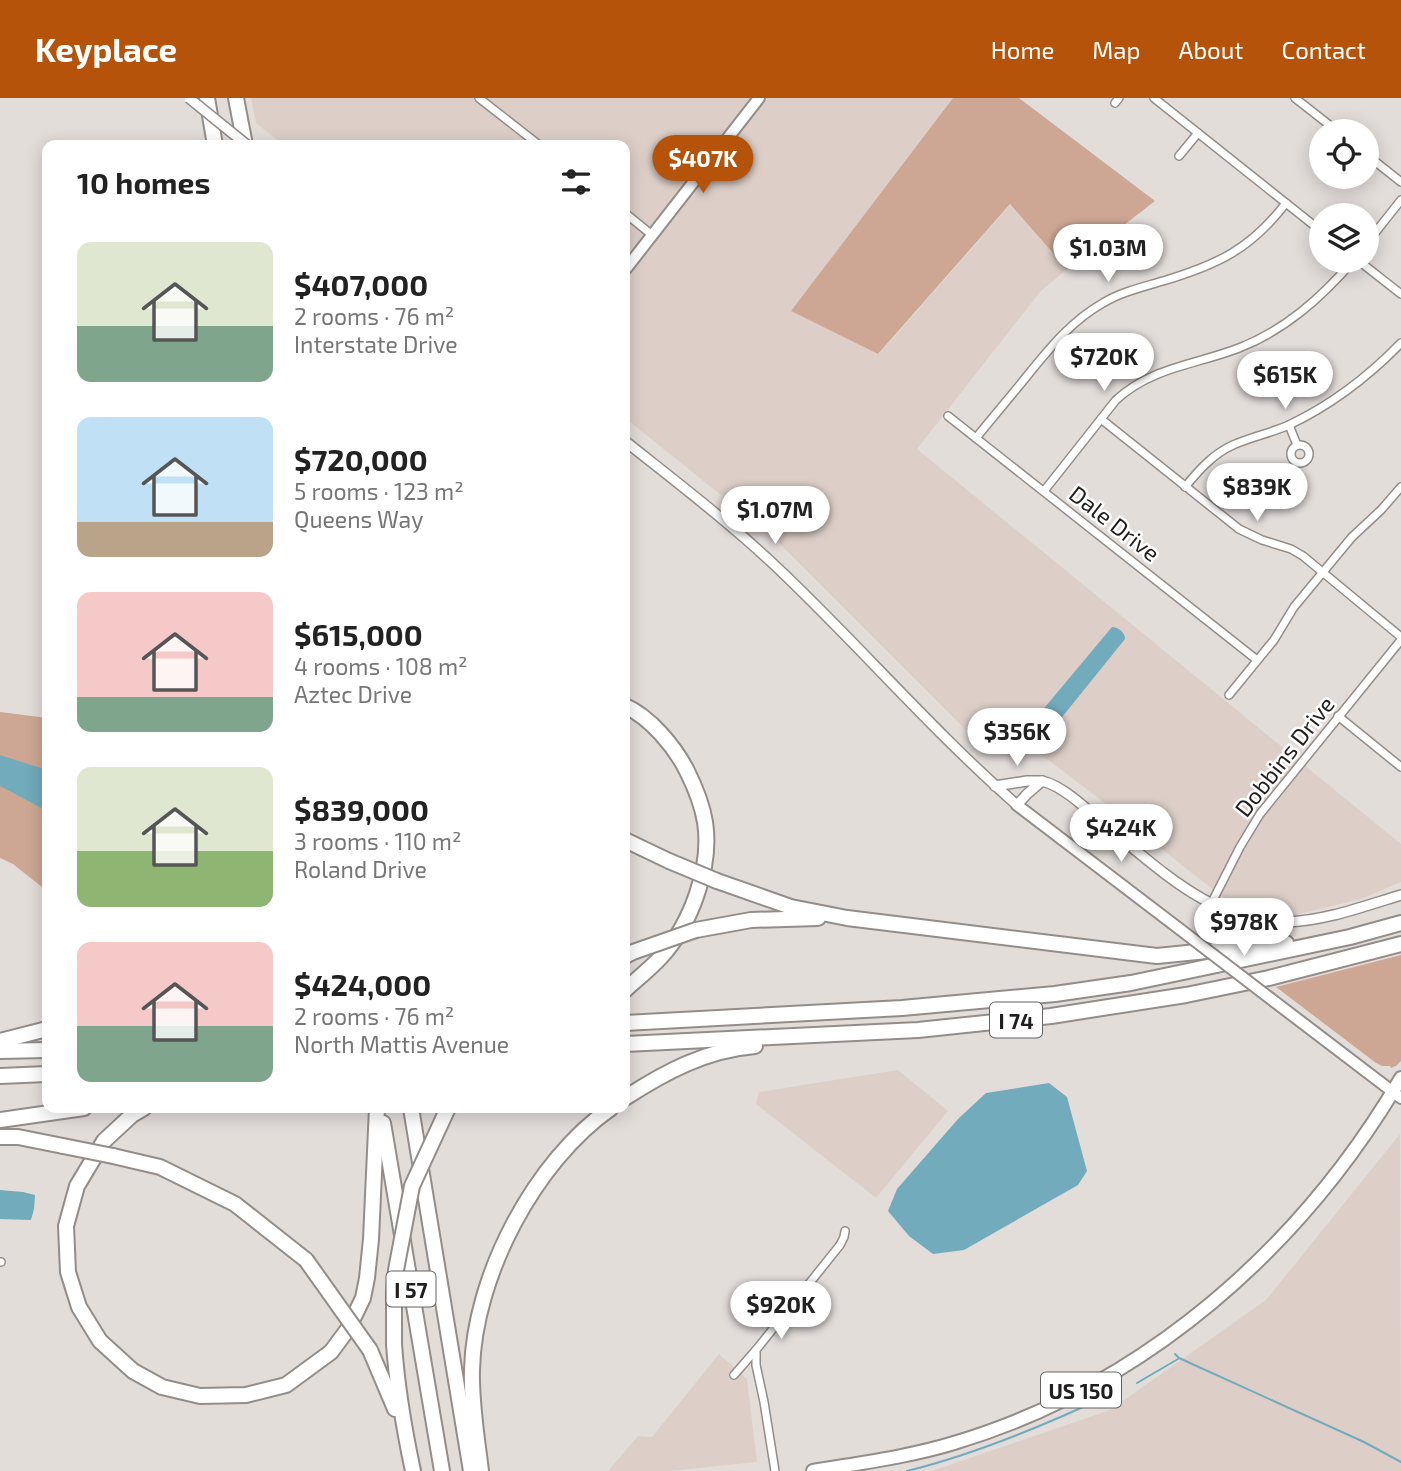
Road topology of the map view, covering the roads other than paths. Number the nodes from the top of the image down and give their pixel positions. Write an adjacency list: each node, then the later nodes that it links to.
1 (189, 98): 11 (street, bridge)
2 (207, 98): 10 (highway)
3 (236, 98): 12 (highway)
4 (480, 98): 13 (street)
5 (759, 98): 22 (main road)
6 (1154, 98): 9 (street)
7 (1295, 98): 8 (street)
8 (1322, 119)
9 (1198, 133): 14 (street); 18 (street)
10 (214, 140)
11 (240, 140)
12 (245, 140)
13 (533, 140)
14 (1179, 156)
15 (1379, 165): 16 (street)
16 (1401, 182)
17 (1401, 200): 21 (street)
18 (1286, 203): 20 (street); 31 (street)
19 (630, 217): 22 (street)
20 (1309, 221)
21 (1379, 228)
22 (652, 235): 23 (main road)
23 (630, 264)
24 (1342, 273): 29 (street)
25 (1374, 273): 26 (street)
26 (1401, 294)
27 (1401, 343): 30 (street)
28 (948, 416): 31 (street, Dale Drive)
29 (1101, 419): 34 (street); 36 (street)
30 (1289, 425): 33 (street); 34 (street)
31 (976, 438): 36 (street, Dale Drive)
32 (630, 445): 45 (street)
33 (1297, 445)
34 (1185, 487): 37 (street)
35 (1401, 487): 37 (street)
36 (1044, 491): 39 (street, Dale Drive)
37 (1323, 572): 38 (street); 39 (street)
38 (1401, 638): 42 (street, Dobbins Drive)
39 (1257, 660): 40 (street)
40 (1228, 695)
41 (630, 710): 55 (highway)
42 (1338, 716): 43 (street); 49 (street, Dobbins Drive)
43 (1401, 767)
44 (1042, 782): 45 (street); 46 (street); 49 (street)
45 (995, 786): 46 (street)
46 (1017, 805): 67 (main road, bridge)
47 (630, 842): 50 (highway, bridge)
48 (1401, 895): 49 (street)
49 (1211, 904)
50 (847, 918): 52 (highway); 54 (highway, bridge)
51 (1401, 923): 52 (highway, I 74)
52 (1350, 937): 56 (highway, I 74)
53 (1401, 944): 58 (highway, I 74)
54 (630, 954)
55 (630, 985)
56 (630, 1023)
57 (42, 1029): 59 (highway)
58 (878, 1032): 60 (highway, I 74); 66 (highway)
59 (0, 1041)
60 (630, 1044)
61 (42, 1050): 62 (highway)
62 (0, 1051)
63 (42, 1074): 64 (highway)
64 (0, 1076)
65 (1401, 1078): 67 (main road, US 150)
66 (630, 1095)
67 (1397, 1095): 86 (main road, US 150)
68 (49, 1113): 75 (highway)
69 (135, 1113): 70 (highway)
70 (378, 1113)
71 (379, 1113): 82 (highway, I 57)
72 (412, 1113): 83 (highway, I 57)
73 (446, 1113): 80 (highway, bridge)
74 (605, 1113): 84 (highway)
75 (0, 1120)
76 (0, 1137): 80 (highway, bridge)
77 (845, 1231): 78 (street)
78 (755, 1350): 79 (street); 85 (street)
79 (734, 1375)
80 (404, 1430): 81 (highway)
81 (413, 1471)
82 (442, 1471)
83 (471, 1471)
84 (481, 1471)
85 (775, 1471)
86 (813, 1471)

